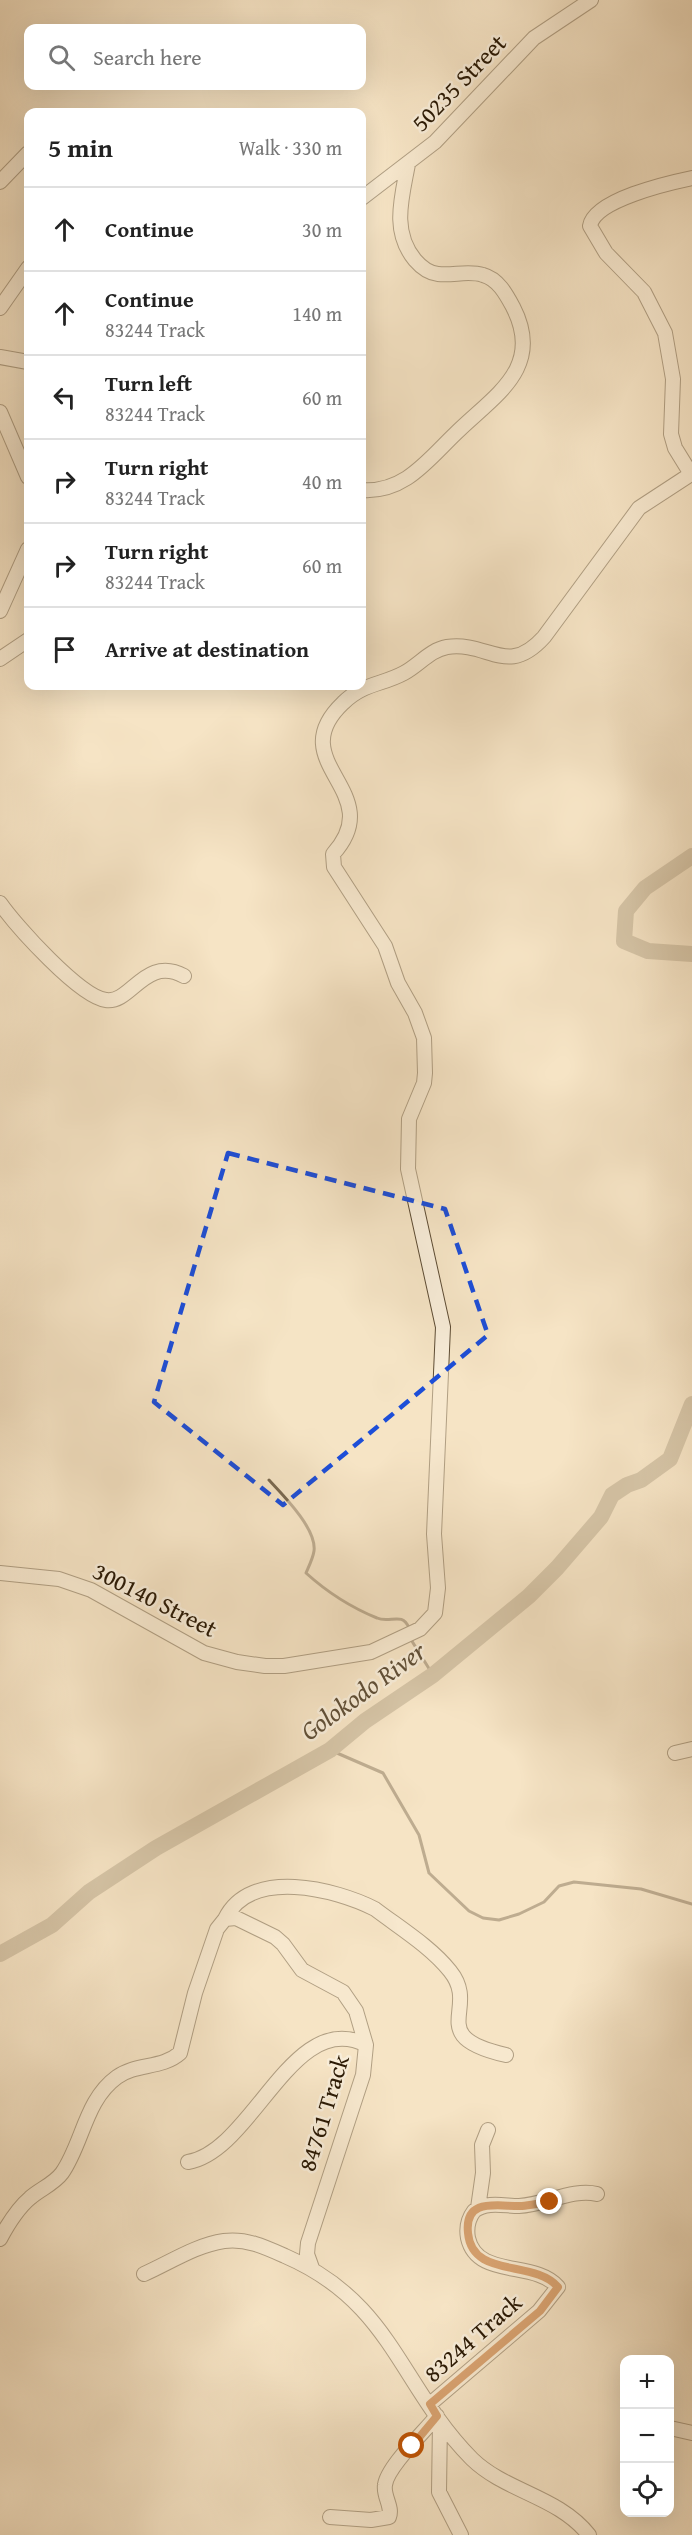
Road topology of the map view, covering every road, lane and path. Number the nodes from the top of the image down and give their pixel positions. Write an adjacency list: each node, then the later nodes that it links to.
1 (591, 0): 3 (street, 50235 Street)
2 (24, 157): 5 (street)
3 (408, 164): 6 (street, 50235 Street); 14 (street)
4 (692, 178): 13 (street)
5 (0, 182)
6 (366, 194)
7 (24, 274): 8 (street)
8 (0, 308)
9 (0, 357): 10 (street)
10 (24, 361)
11 (0, 414): 12 (street)
12 (24, 468)
13 (692, 474): 19 (street, 300140 Street)
14 (366, 490)
15 (24, 558): 16 (street)
16 (0, 611)
17 (24, 643): 18 (street)
18 (0, 659)
19 (366, 687)
20 (361, 690): 23 (street, 300140 Street)
21 (0, 903): 22 (street)
22 (184, 976)
23 (0, 1572)
24 (692, 1749): 25 (street)
25 (675, 1753)
26 (225, 1919): 27 (street, 84761 Track); 28 (street); 33 (street)
27 (366, 2045): 30 (street); 34 (street, 84761 Track)
28 (506, 2055)
29 (488, 2130): 32 (street)
30 (188, 2162)
31 (597, 2194): 32 (street)
32 (478, 2208): 36 (street, 83244 Track)
33 (0, 2239)
34 (312, 2268): 35 (street); 36 (street)
35 (144, 2274)
36 (436, 2414): 39 (street); 40 (street); 41 (street)
37 (674, 2429): 38 (street)
38 (692, 2433)
39 (330, 2517)
40 (461, 2535)
41 (589, 2535)

